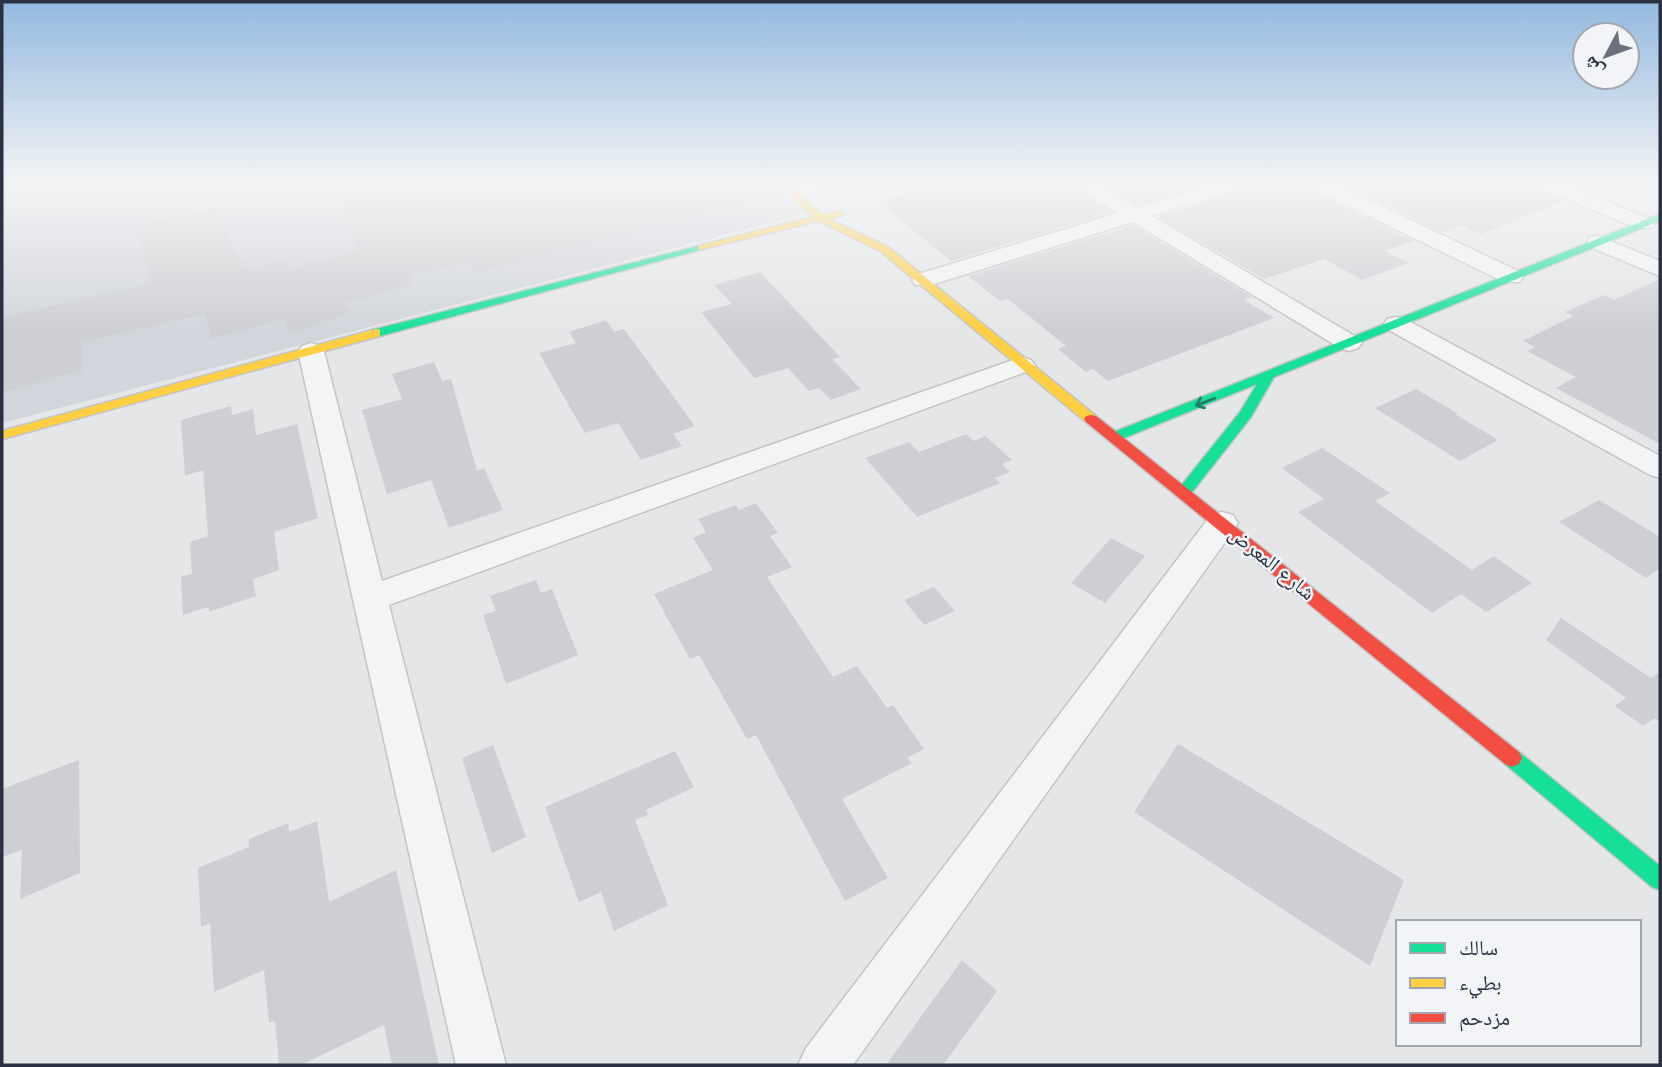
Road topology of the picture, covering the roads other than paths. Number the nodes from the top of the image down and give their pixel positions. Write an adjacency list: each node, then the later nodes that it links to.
1 (767, 232): 15 (street)
2 (848, 232): 9 (street, شارع المعرض)
3 (870, 232): 9 (street, شارع المعرض)
4 (1082, 232): 12 (street)
5 (1161, 232): 14 (street)
6 (1417, 232): 11 (street)
7 (1624, 232): 8 (street)
8 (1598, 242): 10 (street); 11 (street)
9 (884, 249): 12 (street, شارع المعرض)
10 (1660, 269)
11 (1512, 277): 13 (street)
12 (923, 280): 16 (street, شارع المعرض)
13 (1396, 324): 14 (street); 20 (street)
14 (1349, 343): 17 (street)
15 (311, 351): 18 (street); 23 (street)
16 (1022, 365): 19 (street, شارع المعرض); 23 (street)
17 (1268, 376): 19 (street, one-way to 19); 21 (street)
18 (2, 435)
19 (1114, 438): 21 (street, شارع المعرض)
20 (1660, 468)
21 (1184, 492): 22 (street, شارع المعرض)
22 (1222, 523): 24 (street, شارع المعرض); 26 (street)
23 (369, 599): 25 (street)
24 (1660, 879)
25 (481, 1065)
26 (823, 1065)

